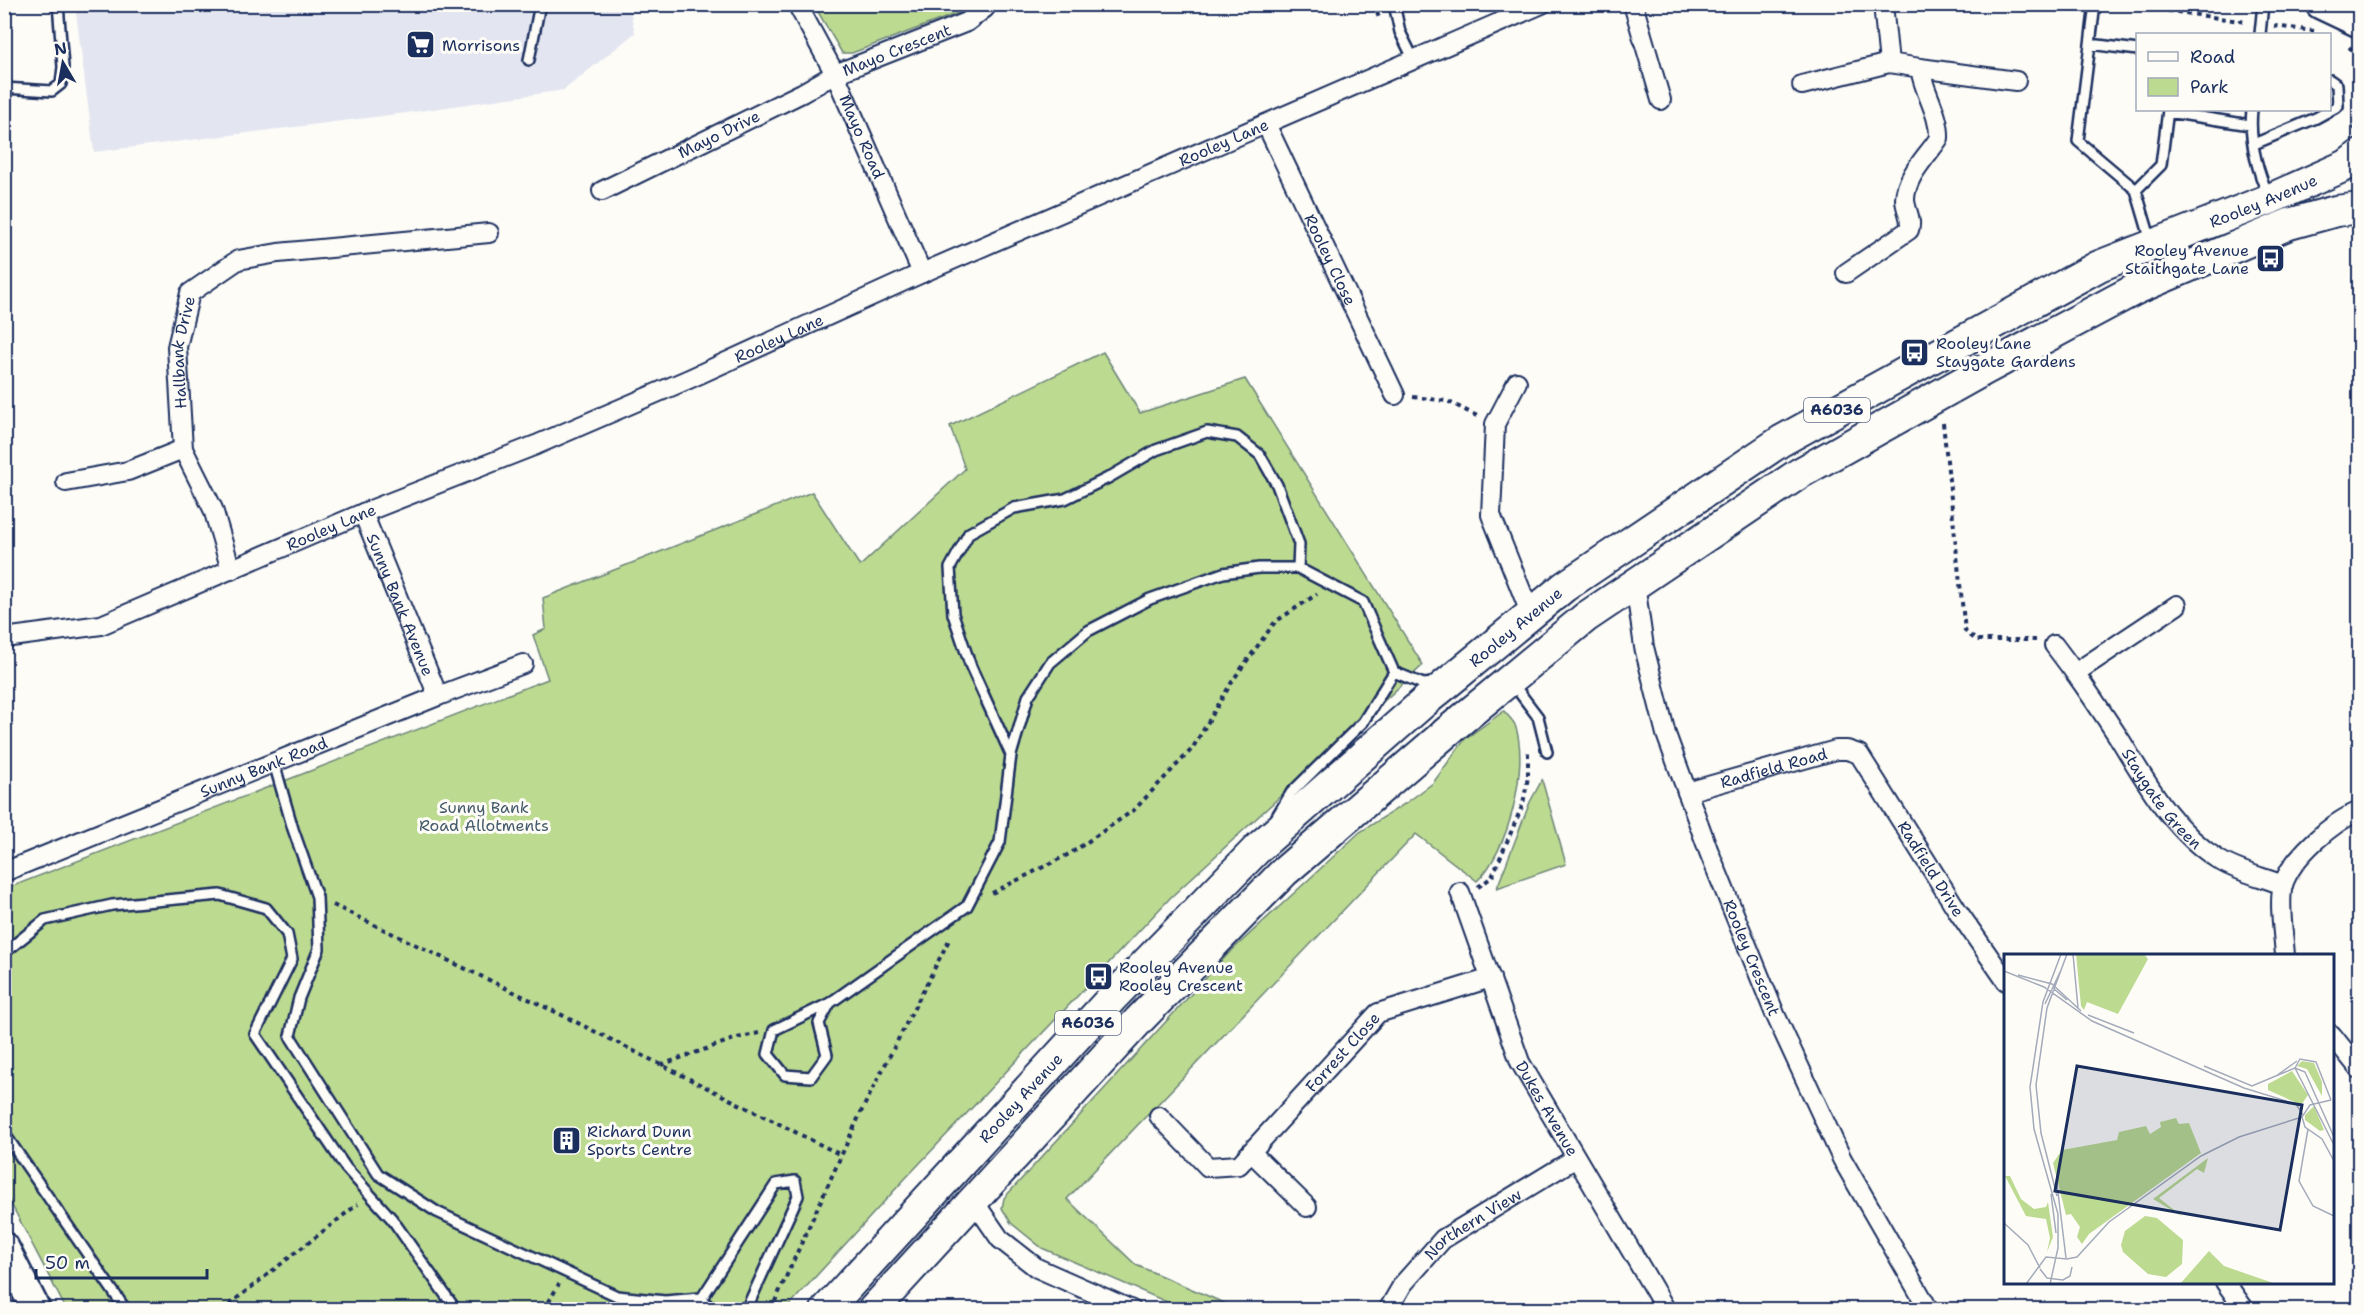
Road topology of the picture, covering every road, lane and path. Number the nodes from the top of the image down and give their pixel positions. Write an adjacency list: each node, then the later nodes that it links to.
1 (58, 4): 24 (lane)
2 (540, 4): 16 (lane)
3 (797, 4): 20 (street, Mayo Road)
4 (986, 4): 20 (street, Mayo Crescent)
5 (1394, 4): 17 (lane)
6 (1542, 4): 17 (street, Rooley Lane)
7 (1633, 4): 25 (street)
8 (1883, 4): 18 (street)
9 (2095, 4): 14 (lane)
10 (2263, 4): 13 (lane)
11 (2320, 4): 12 (main road)
12 (2360, 23)
13 (2260, 33)
14 (2090, 44): 15 (lane); 34 (lane)
15 (2136, 50)
16 (529, 60)
17 (1414, 60): 30 (street, Rooley Lane)
18 (1889, 63): 19 (street); 23 (street)
19 (1920, 68): 21 (street); 41 (street)
20 (835, 74): 35 (street, Mayo Drive); 40 (street, Mayo Road)
21 (2016, 81)
22 (2331, 81): 26 (lane)
23 (1802, 85)
24 (4, 88)
25 (1661, 100)
26 (2331, 110)
27 (2168, 111): 31 (lane); 34 (lane)
28 (2252, 111): 31 (lane)
29 (2329, 111): 32 (lane)
30 (1266, 124): 40 (street, Rooley Lane); 43 (street, Rooley Close)
31 (2250, 124): 32 (lane)
32 (2254, 144): 36 (lane)
33 (2360, 155): 36 (highway, Rooley Avenue / A6036)
34 (2136, 190): 39 (lane)
35 (602, 191)
36 (2270, 199): 39 (highway, Rooley Avenue / A6036)
37 (2360, 208): 44 (highway, Rooley Avenue / A6036)
38 (489, 233): 46 (street, Hallbank Drive)
39 (2153, 246): 54 (highway, Rooley Avenue / A6036)
40 (922, 273): 48 (street, Rooley Lane)
41 (1846, 273)
42 (1516, 382): 45 (street)
43 (1395, 394): 45 (path)
44 (1934, 397): 51 (highway, Rooley Avenue / A6036); 56 (path)
45 (1495, 424): 54 (street)
46 (183, 449): 47 (street); 50 (street, Hallbank Drive)
47 (66, 482)
48 (363, 513): 50 (street, Rooley Lane); 62 (street, Sunny Bank Avenue)
49 (1298, 568): 52 (lane); 66 (lane); 66 (lane)
50 (231, 570): 55 (street, Rooley Lane)
51 (1635, 584): 60 (highway, Rooley Avenue / A6036); 68 (street, Rooley Crescent)
52 (1330, 585): 58 (lane); 75 (path)
53 (2177, 605): 59 (street)
54 (1531, 615): 61 (highway, Rooley Avenue / A6036)
55 (4, 638)
56 (2054, 645): 59 (street, Staygate Green)
57 (523, 664): 62 (street, Sunny Bank Road)
58 (1394, 672): 61 (lane); 70 (lane)
59 (2075, 673): 72 (street, Staygate Green)
60 (1510, 679): 64 (lane); 92 (highway, Rooley Avenue / A6036)
61 (1449, 682): 70 (highway, Rooley Avenue / A6036)
62 (438, 696): 67 (street, Sunny Bank Road)
63 (1526, 737): 73 (path)
64 (1547, 752)
65 (1859, 754): 68 (street, Radfield Road); 79 (street, Radfield Drive)
66 (1011, 755): 75 (lane)
67 (273, 763): 71 (street, Sunny Bank Road); 74 (lane)
68 (1688, 792): 112 (street, Rooley Crescent)
69 (2360, 811): 72 (street)
70 (1259, 847): 107 (highway, Rooley Avenue / A6036)
71 (4, 872)
72 (2283, 885): 77 (street)
73 (1460, 892): 78 (street, Dukes Avenue)
74 (317, 897): 83 (path); 90 (lane)
75 (966, 906): 80 (lane); 88 (path)
76 (4, 953): 91 (lane)
77 (2285, 954)
78 (1491, 978): 87 (street, Forrest Close); 89 (street, Dukes Avenue)
79 (2004, 978)
80 (830, 1003): 81 (lane); 81 (lane)
81 (774, 1030): 83 (path)
82 (2334, 1038): 84 (street)
83 (660, 1066): 88 (path)
84 (2360, 1070)
85 (1159, 1116): 87 (street, Forrest Close)
86 (4, 1133): 99 (lane)
87 (1251, 1152): 93 (street)
88 (842, 1155): 106 (path)
89 (1576, 1158): 110 (street, Northern View); 111 (street, Dukes Avenue)
90 (378, 1174): 91 (lane); 95 (lane)
91 (370, 1195): 100 (path); 101 (lane)
92 (973, 1200): 108 (highway, Rooley Avenue / A6036); 109 (street)
93 (1307, 1207)
94 (4, 1247): 98 (main road)
95 (567, 1272): 97 (lane); 102 (path)
96 (2226, 1284): 113 (street)
97 (700, 1298): 103 (lane); 104 (lane); 105 (lane)
98 (36, 1310)
99 (126, 1310)
100 (222, 1310)
101 (456, 1310)
102 (544, 1310)
103 (694, 1310)
104 (713, 1310)
105 (747, 1310)
106 (771, 1310)
107 (826, 1310)
108 (873, 1310)
109 (1132, 1310)
110 (1388, 1310)
111 (1666, 1310)
112 (1929, 1310)
113 (2245, 1310)

